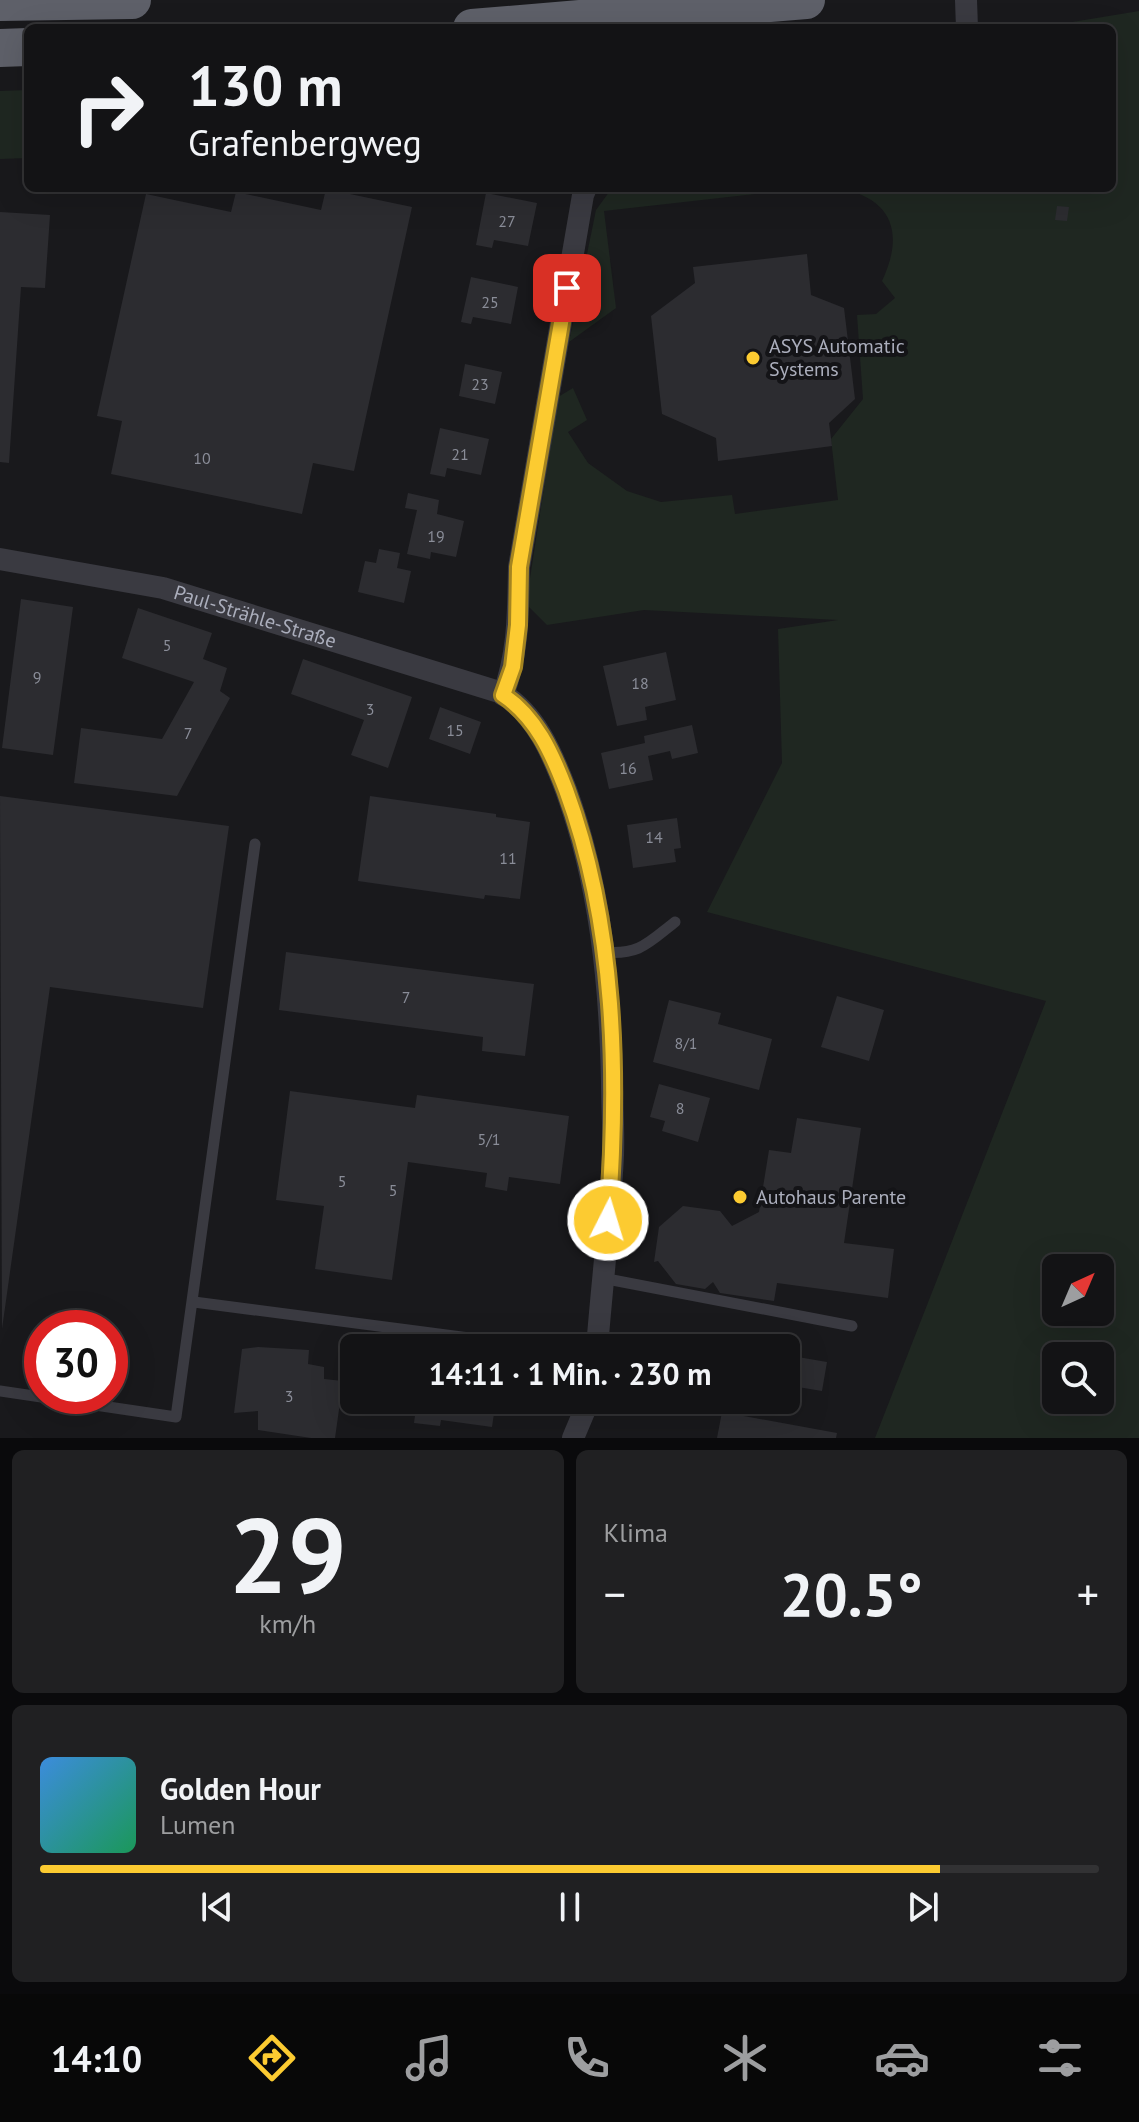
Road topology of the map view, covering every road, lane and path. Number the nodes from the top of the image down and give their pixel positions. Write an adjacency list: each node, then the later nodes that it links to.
1 (132, 0): 4 (highway)
2 (806, 0): 5 (highway)
3 (966, 0): 6 (street)
4 (0, 2)
5 (520, 24)
6 (967, 24)
7 (24, 47): 8 (highway)
8 (0, 48)
9 (585, 192): 11 (street)
10 (0, 559): 11 (street, Paul-Strähle-Straße)
11 (503, 695): 14 (street)
12 (255, 844): 16 (lane)
13 (675, 922): 14 (lane)
14 (604, 952): 15 (street)
15 (602, 1278): 17 (lane); 19 (street)
16 (194, 1302): 18 (lane); 20 (lane)
17 (852, 1326)
18 (440, 1334)
19 (598, 1334)
20 (0, 1391)
21 (584, 1414): 23 (street)
22 (590, 1414): 24 (street)
23 (573, 1438)
24 (591, 1438)

